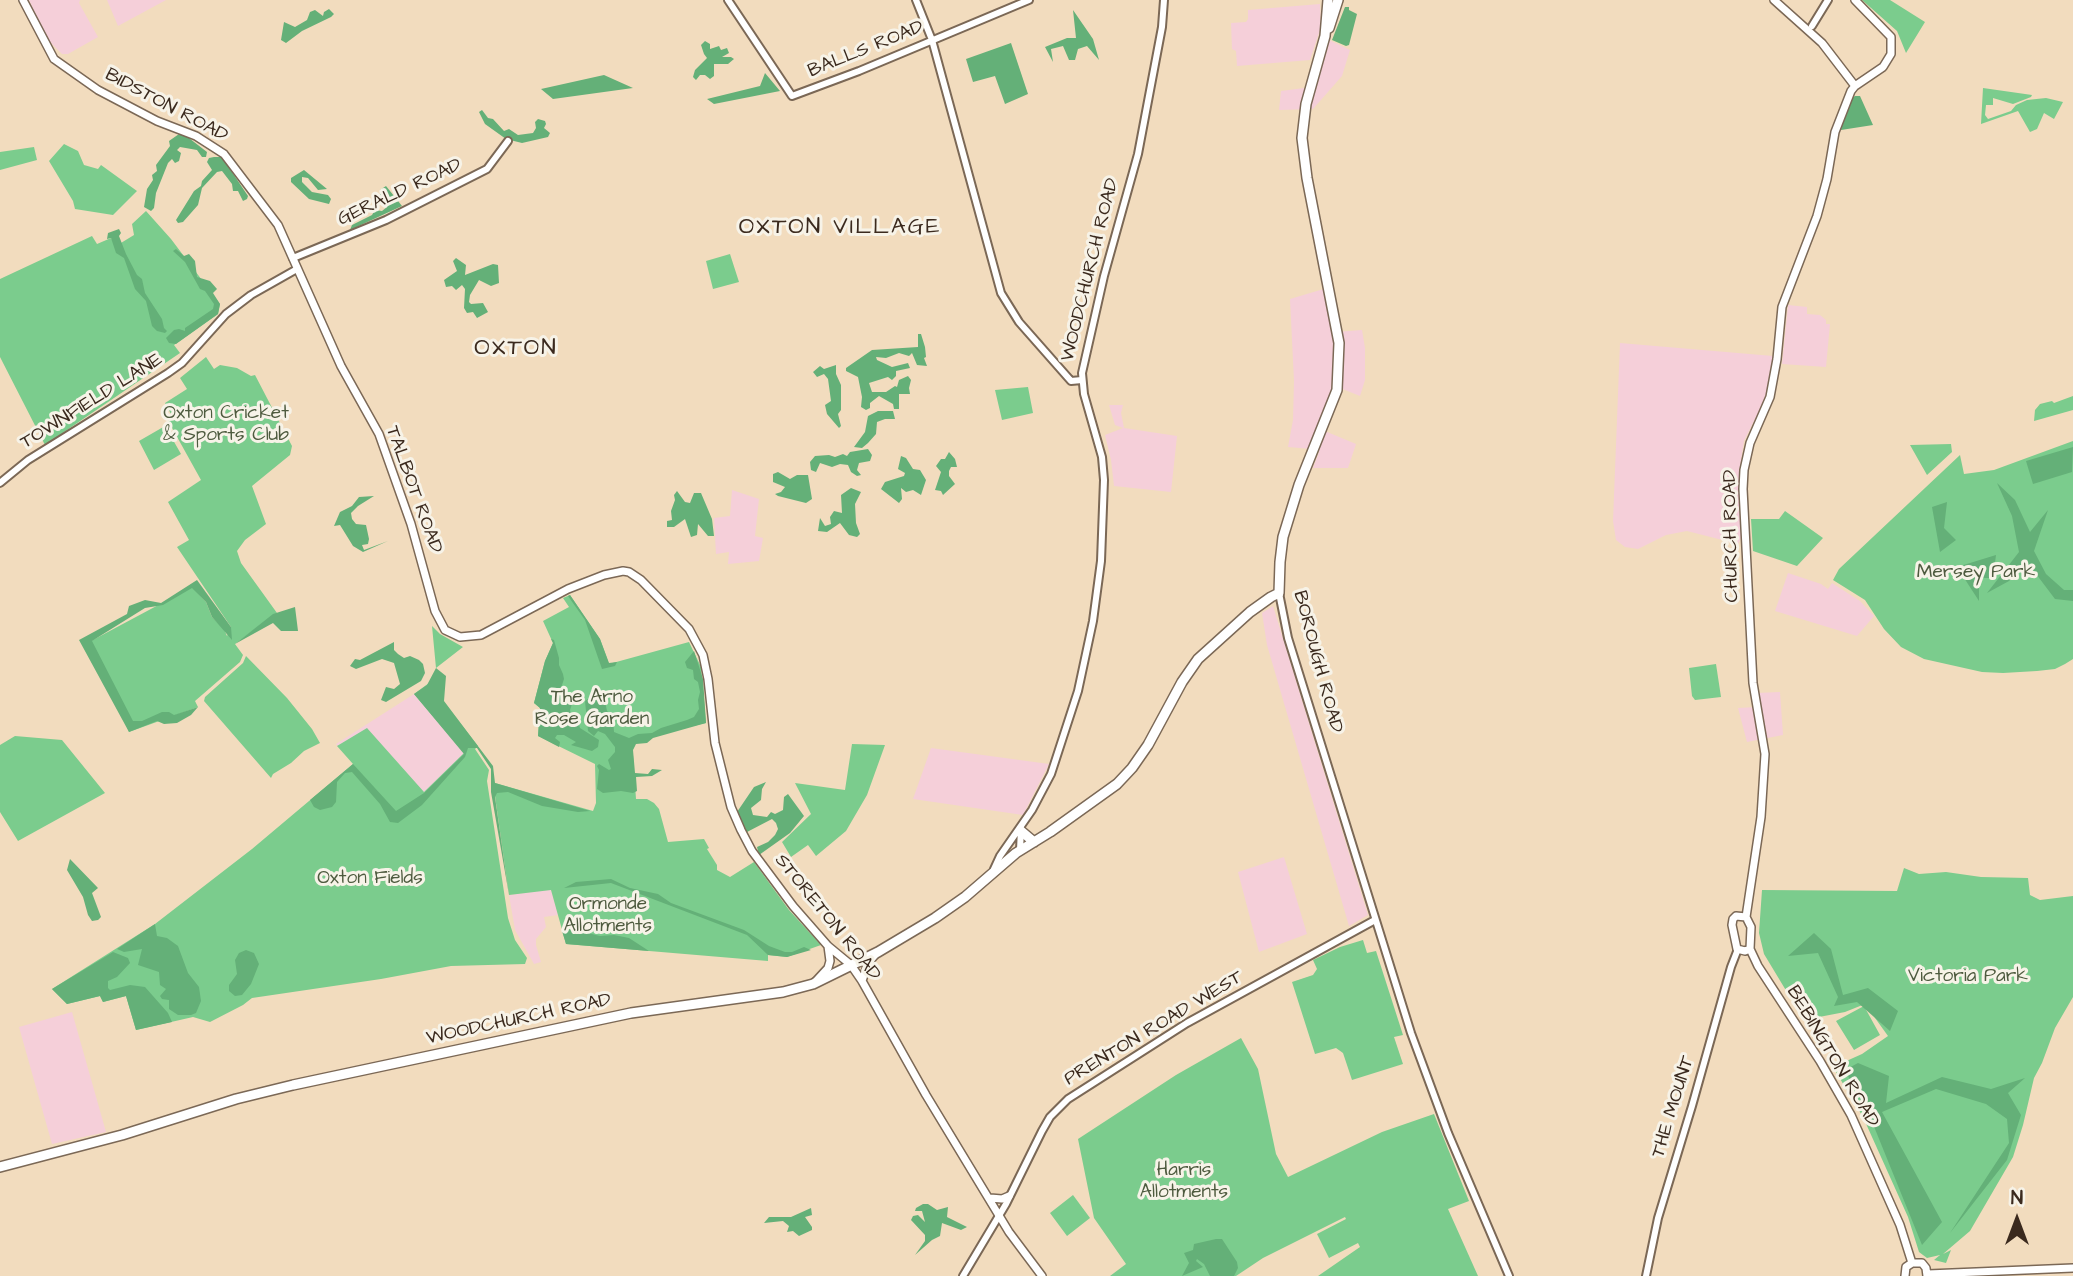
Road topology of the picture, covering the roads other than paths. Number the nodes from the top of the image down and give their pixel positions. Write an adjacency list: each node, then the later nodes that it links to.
1 (23, 0): 16 (main road, BIDSTON ROAD)
2 (728, 0): 13 (street, BALLS ROAD)
3 (916, 0): 13 (street)
4 (1029, 0): 13 (street, BALLS ROAD)
5 (1164, 0): 19 (street, WOODCHURCH ROAD)
6 (1327, 0): 12 (highway, BOROUGH ROAD)
7 (1338, 0): 12 (highway)
8 (1774, 0): 14 (main road)
9 (1828, 0): 11 (street)
10 (1855, 0): 14 (main road)
11 (1812, 26)
12 (1325, 36): 22 (highway, BOROUGH ROAD)
13 (932, 40): 19 (street)
14 (1855, 86): 28 (main road, CHURCH ROAD)
15 (508, 141): 16 (street, GERALD ROAD)
16 (293, 258): 17 (main road, BIDSTON ROAD)
17 (298, 269): 18 (main road, BIDSTON ROAD); 20 (street, TOWNFIELD LANE)
18 (322, 324): 21 (main road, TALBOT ROAD)
19 (1082, 380): 23 (street, WOODCHURCH ROAD)
20 (0, 483)
21 (629, 572): 30 (main road, STORETON ROAD)
22 (1279, 593): 25 (highway); 29 (street, BOROUGH ROAD)
23 (1021, 829): 24 (street, WOODCHURCH ROAD); 25 (highway); 26 (street, WOODCHURCH ROAD)
24 (1011, 841): 26 (street); 27 (street, WOODCHURCH ROAD)
25 (1034, 842): 26 (highway)
26 (1018, 851): 27 (highway, WOODCHURCH ROAD)
27 (994, 870): 33 (highway, WOODCHURCH ROAD)
28 (1746, 917): 31 (main road); 32 (main road)
29 (1375, 920): 38 (street, PRENTON ROAD WEST); 46 (street, BOROUGH ROAD)
30 (828, 946): 34 (main road, STORETON ROAD); 36 (main road)
31 (1738, 949): 32 (main road); 47 (street, THE MOUNT)
32 (1750, 949): 41 (main road, BEBINGTON ROAD)
33 (878, 952): 34 (highway, WOODCHURCH ROAD); 35 (main road)
34 (851, 965): 35 (main road, STORETON ROAD); 36 (highway, WOODCHURCH ROAD)
35 (862, 981): 39 (main road, STORETON ROAD)
36 (813, 984): 37 (highway, WOODCHURCH ROAD)
37 (0, 1167)
38 (1009, 1196): 39 (main road); 40 (street, PRENTON ROAD WEST)
39 (990, 1198): 40 (main road, STORETON ROAD)
40 (1000, 1215): 44 (street, PRENTON ROAD WEST); 45 (main road, STORETON ROAD)
41 (1912, 1262): 43 (main road); 48 (main road)
42 (2073, 1268): 43 (main road)
43 (1927, 1275)
44 (963, 1276)
45 (1042, 1276)
46 (1509, 1276)
47 (1646, 1276)
48 (1903, 1276)

